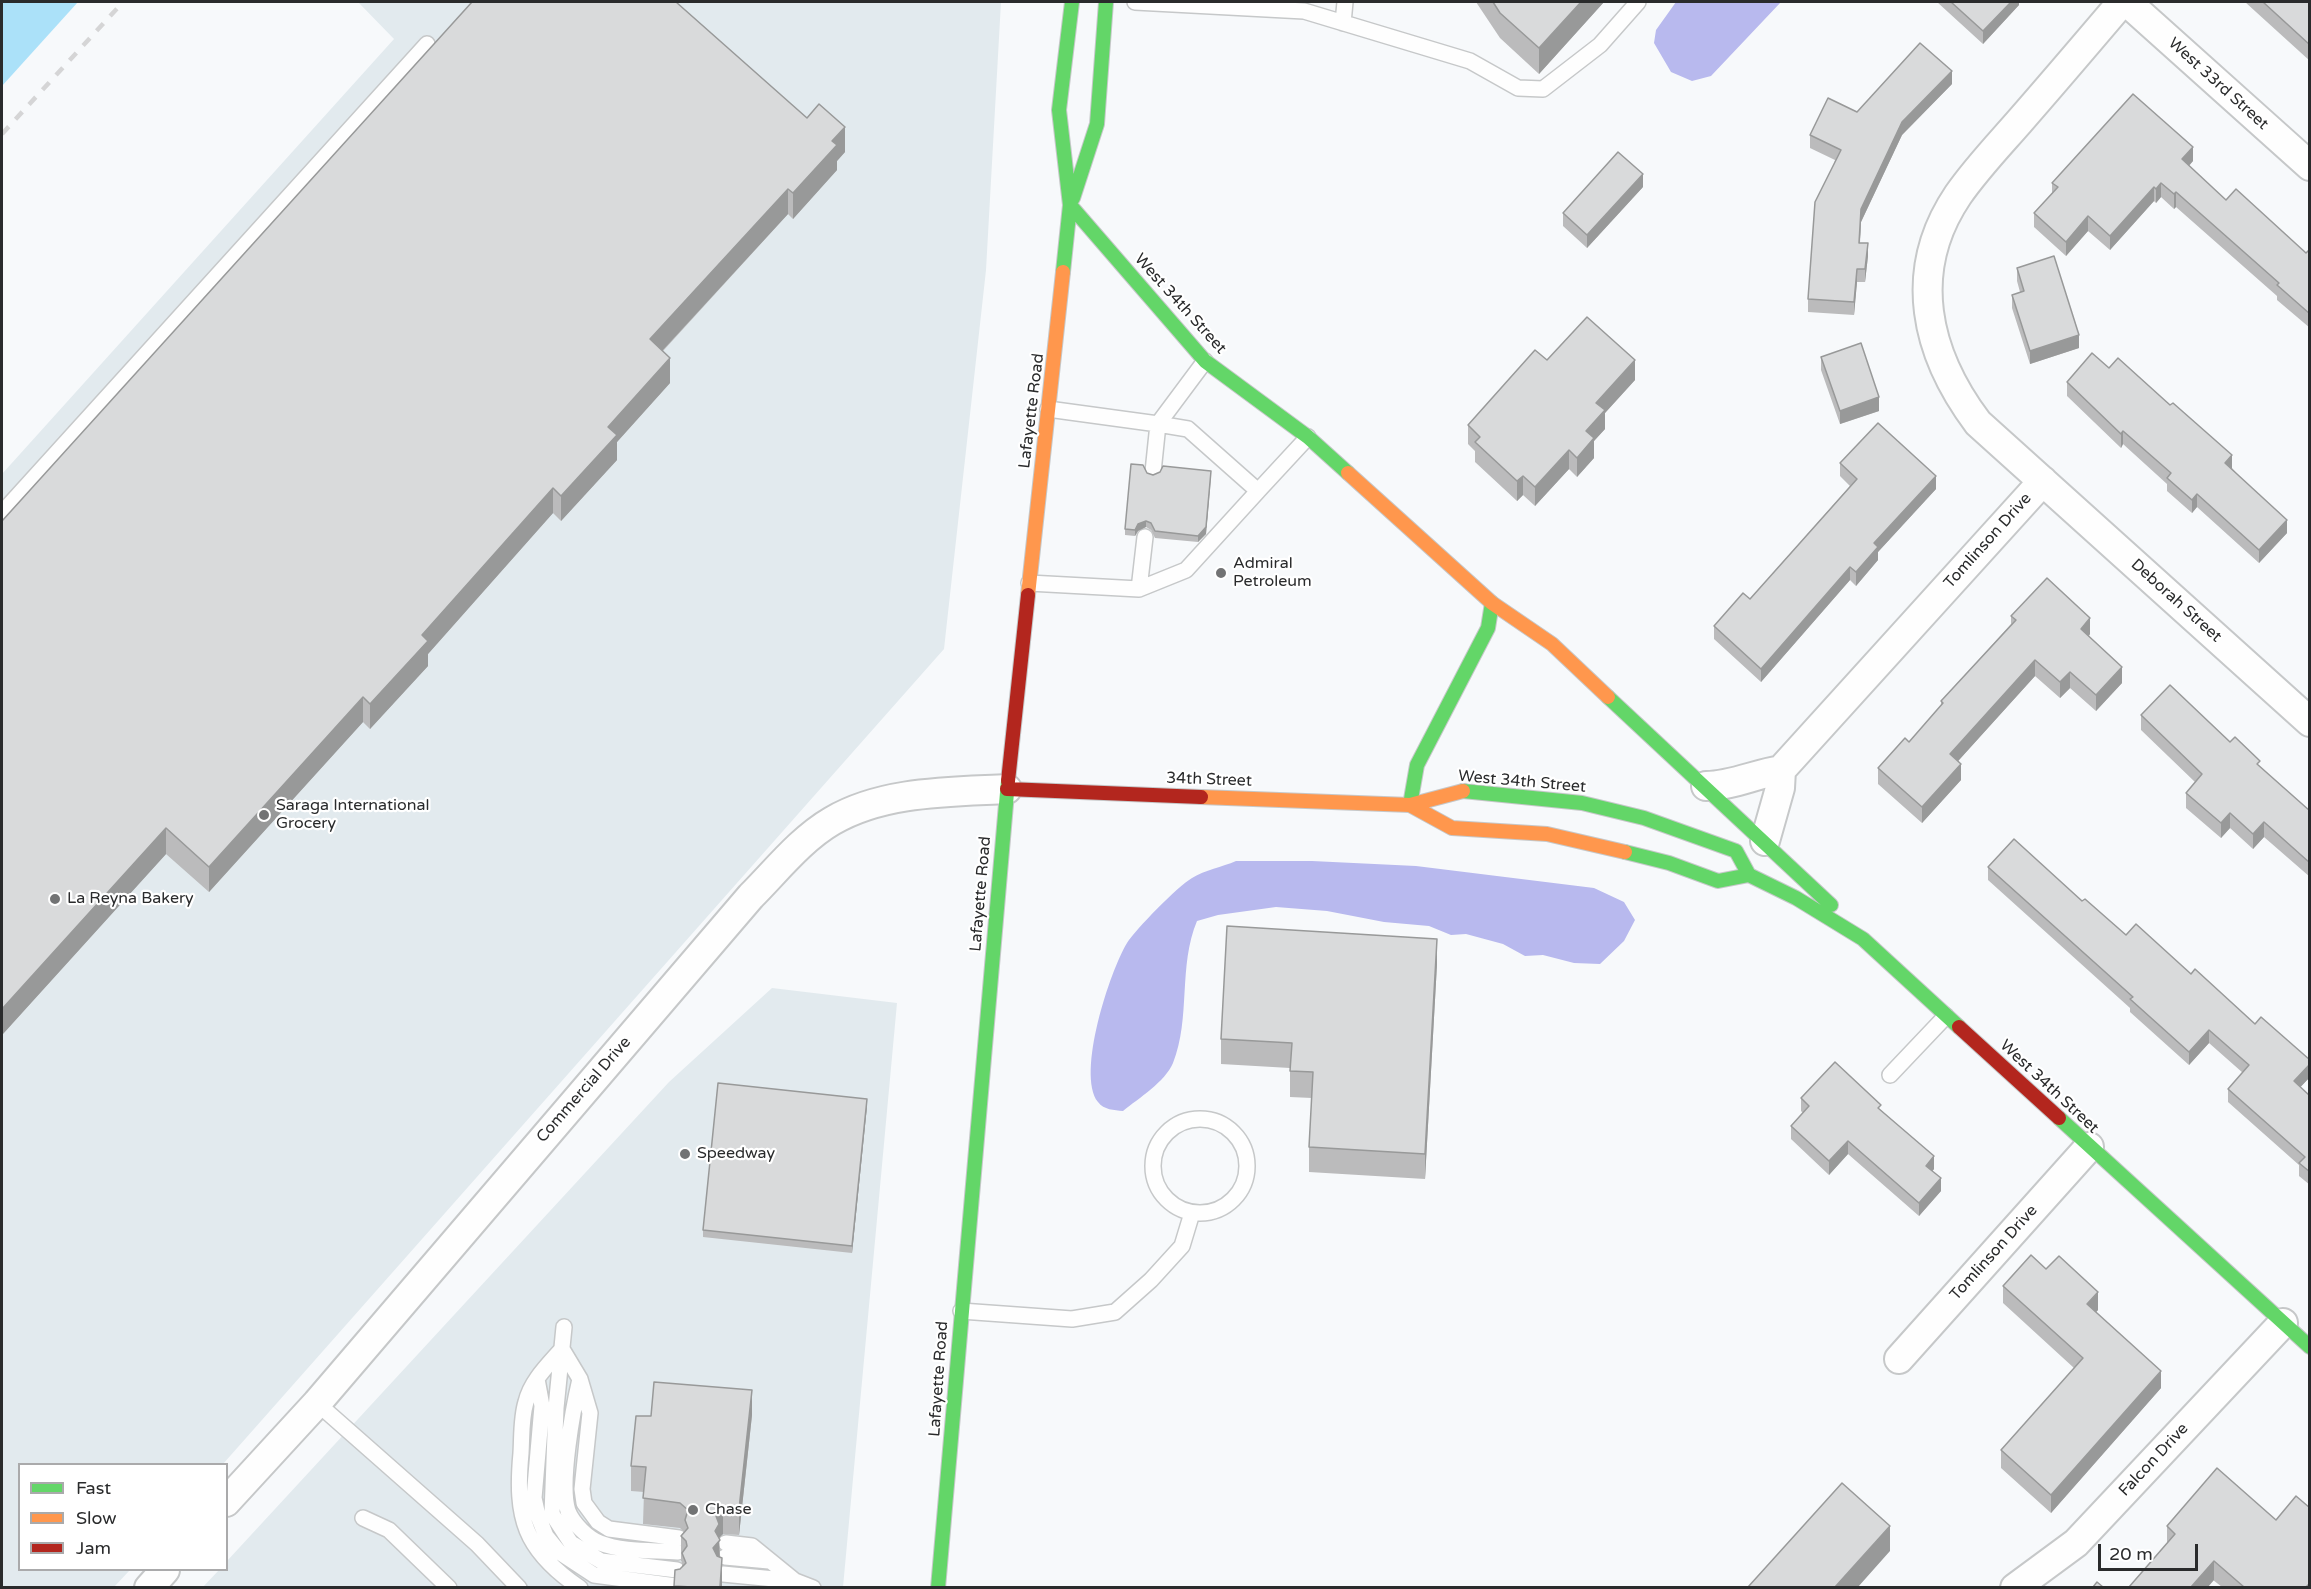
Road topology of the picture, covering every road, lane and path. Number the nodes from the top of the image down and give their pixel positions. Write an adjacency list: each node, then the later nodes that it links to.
1 (1072, 2): 10 (street, Lafayette Road)
2 (1106, 2): 10 (street, Lafayette Road)
3 (1135, 2): 7 (lane)
4 (1345, 2): 7 (lane)
5 (1638, 2): 7 (lane)
6 (2125, 2): 9 (street, West 33rd Street); 16 (street, Tomlinson Drive)
7 (1343, 23)
8 (427, 44): 18 (lane)
9 (2310, 166)
10 (1070, 205): 11 (street, West 34th Street); 12 (street, Lafayette Road)
11 (1205, 361): 13 (lane); 14 (street, West 34th Street)
12 (1048, 409): 13 (lane); 20 (street, Lafayette Road)
13 (1158, 424): 15 (lane); 17 (lane)
14 (1308, 437): 17 (lane); 22 (street, West 34th Street)
15 (1153, 472)
16 (2043, 481): 23 (street, Deborah Street); 24 (street, Tomlinson Drive)
17 (1258, 491): 21 (lane)
18 (2, 513)
19 (1145, 537): 21 (lane)
20 (1029, 583): 21 (lane); 26 (street, Lafayette Road)
21 (1140, 589)
22 (1492, 603): 25 (street, West 34th Street); 27 (street)
23 (2310, 722)
24 (1781, 770): 25 (street); 28 (street)
25 (1706, 786): 28 (street, West 34th Street)
26 (1006, 789): 27 (street, 34th Street); 35 (street, Lafayette Road); 42 (street, Commercial Drive)
27 (1410, 805): 29 (street); 29 (street, West 34th Street)
28 (1765, 841): 30 (street, West 34th Street)
29 (1749, 875): 30 (street, West 34th Street)
30 (1863, 939): 31 (street, West 34th Street)
31 (1946, 1016): 32 (lane); 33 (street, West 34th Street)
32 (1890, 1075)
33 (2089, 1147): 36 (street, West 34th Street); 40 (street, Tomlinson Drive)
34 (1192, 1213): 34 (lane); 35 (lane)
35 (961, 1311): 58 (street, Lafayette Road)
36 (2283, 1323): 38 (street, West 34th Street); 59 (street, Falcon Drive)
37 (564, 1327): 39 (lane)
38 (2310, 1347)
39 (562, 1349): 41 (lane); 45 (lane); 47 (lane)
40 (1899, 1359)
41 (537, 1378): 52 (lane); 56 (lane)
42 (317, 1403): 43 (street, Commercial Drive); 50 (lane)
43 (228, 1500)
44 (363, 1518): 54 (lane)
45 (679, 1545)
46 (725, 1550): 51 (lane)
47 (676, 1570)
48 (163, 1571): 53 (street)
49 (723, 1574): 51 (lane)
50 (503, 1580): 55 (lane)
51 (792, 1584): 57 (lane)
52 (676, 1586)
53 (149, 1587)
54 (449, 1587)
55 (519, 1587)
56 (580, 1587)
57 (813, 1587)
58 (938, 1587)
59 (2015, 1587)

